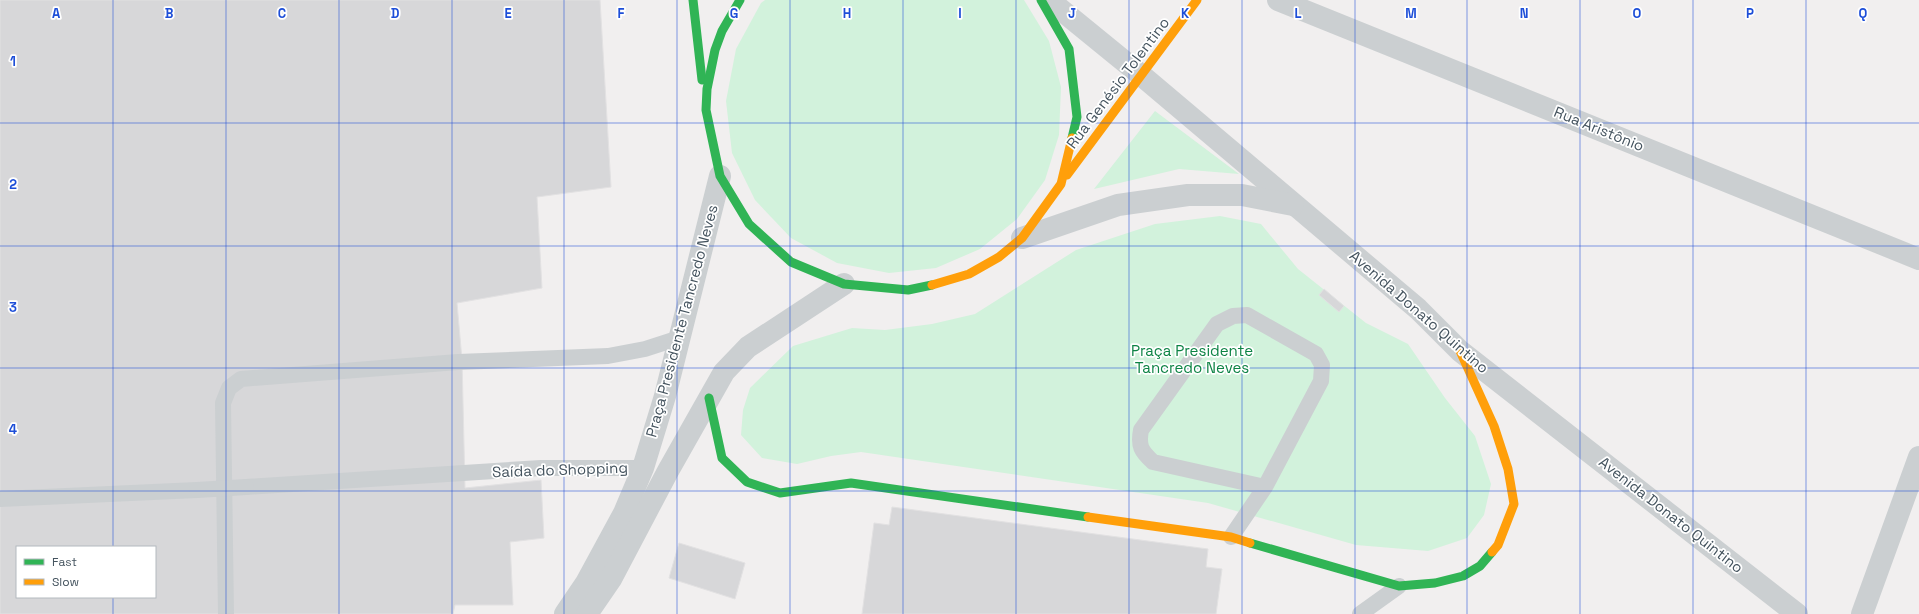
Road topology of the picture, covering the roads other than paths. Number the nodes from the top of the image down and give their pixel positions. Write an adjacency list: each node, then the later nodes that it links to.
1 (693, 0): 8 (street)
2 (740, 0): 8 (street, Praça Presidente Tancredo Neves)
3 (1041, 0): 10 (street, Praça Presidente Tancredo Neves)
4 (1048, 0): 7 (street, Avenida Donato Quintino)
5 (1197, 0): 7 (street, Rua Genésio Tolentino)
6 (1278, 0): 13 (street, Rua Aristônio)
7 (1141, 74): 10 (street, Rua Genésio Tolentino); 11 (street, Avenida Donato Quintino)
8 (706, 110): 9 (street, Praça Presidente Tancredo Neves)
9 (720, 176): 14 (street, Praça Presidente Tancredo Neves); 15 (street, Praça Presidente Tancredo Neves)
10 (1061, 184): 12 (street, Praça Presidente Tancredo Neves)
11 (1296, 206): 12 (street, Praça Presidente Tancredo Neves); 16 (street, Avenida Donato Quintino)
12 (1022, 238): 14 (street, Praça Presidente Tancredo Neves)
13 (1919, 259)
14 (844, 284): 17 (street)
15 (679, 338): 19 (street, Praça Presidente Tancredo Neves); 24 (lane)
16 (1460, 351): 23 (street); 28 (street, Avenida Donato Quintino)
17 (709, 398): 22 (street); 26 (street)
18 (1919, 457): 29 (street)
19 (642, 468): 21 (lane, Saída do Shopping, bridge); 25 (street, Praça Presidente Tancredo Neves)
20 (1265, 487): 20 (lane); 22 (lane)
21 (0, 499)
22 (1231, 537): 23 (street)
23 (1399, 586): 27 (lane)
24 (226, 614)
25 (564, 614)
26 (588, 614)
27 (1360, 614)
28 (1797, 614)
29 (1862, 614)

